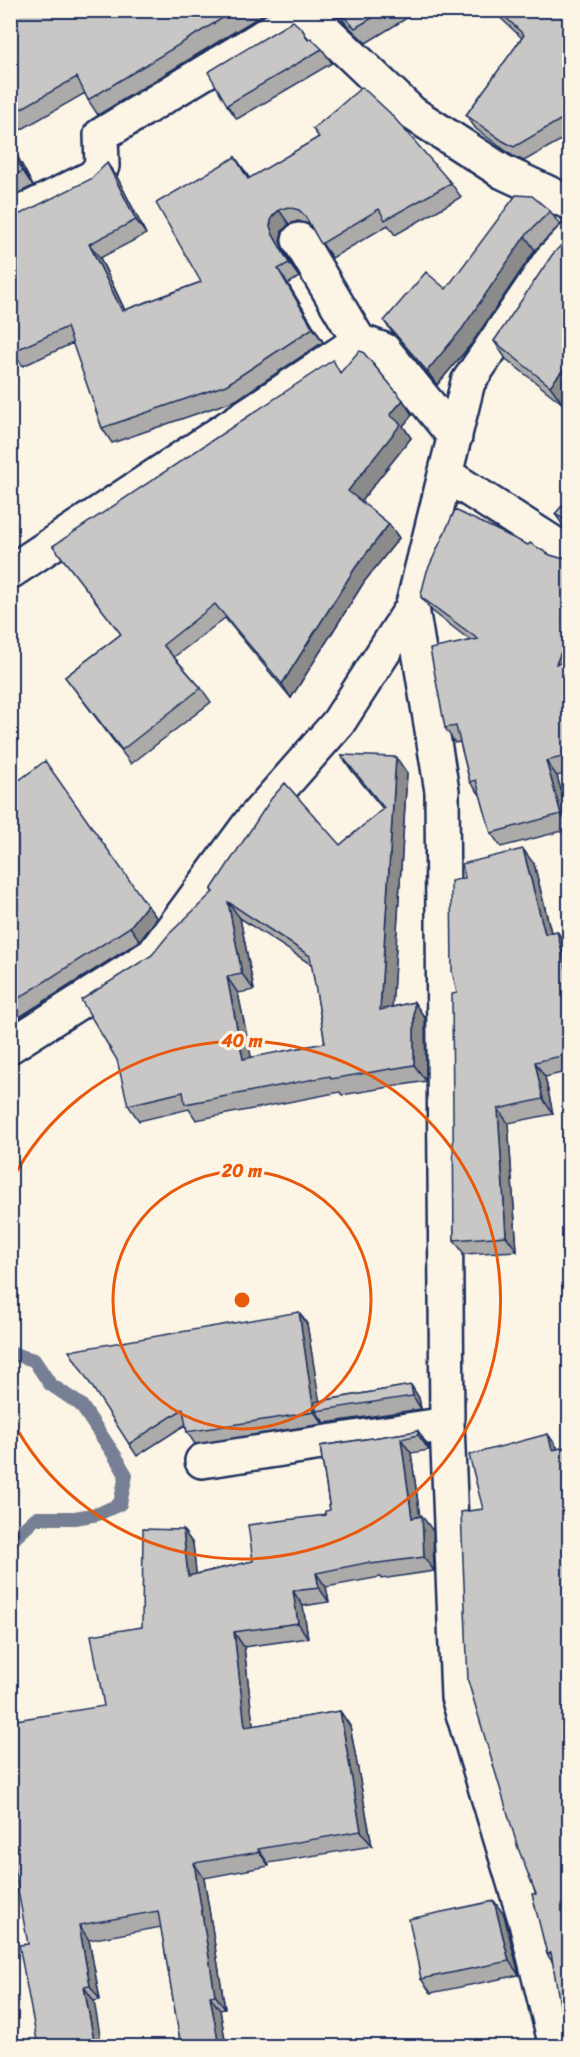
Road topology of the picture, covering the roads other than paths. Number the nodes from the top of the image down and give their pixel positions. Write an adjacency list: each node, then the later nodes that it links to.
1 (306, 11): 2 (street); 3 (street)
2 (570, 203)
3 (10, 218)
4 (299, 240): 6 (street)
5 (570, 240): 7 (street)
6 (358, 341): 7 (street); 10 (street)
7 (455, 437): 8 (street)
8 (445, 474): 9 (street); 11 (street)
9 (570, 554)
10 (10, 573)
11 (412, 608): 12 (street); 13 (street)
12 (10, 1046)
13 (447, 1424): 14 (street); 15 (street)
14 (202, 1461)
15 (556, 2046)

